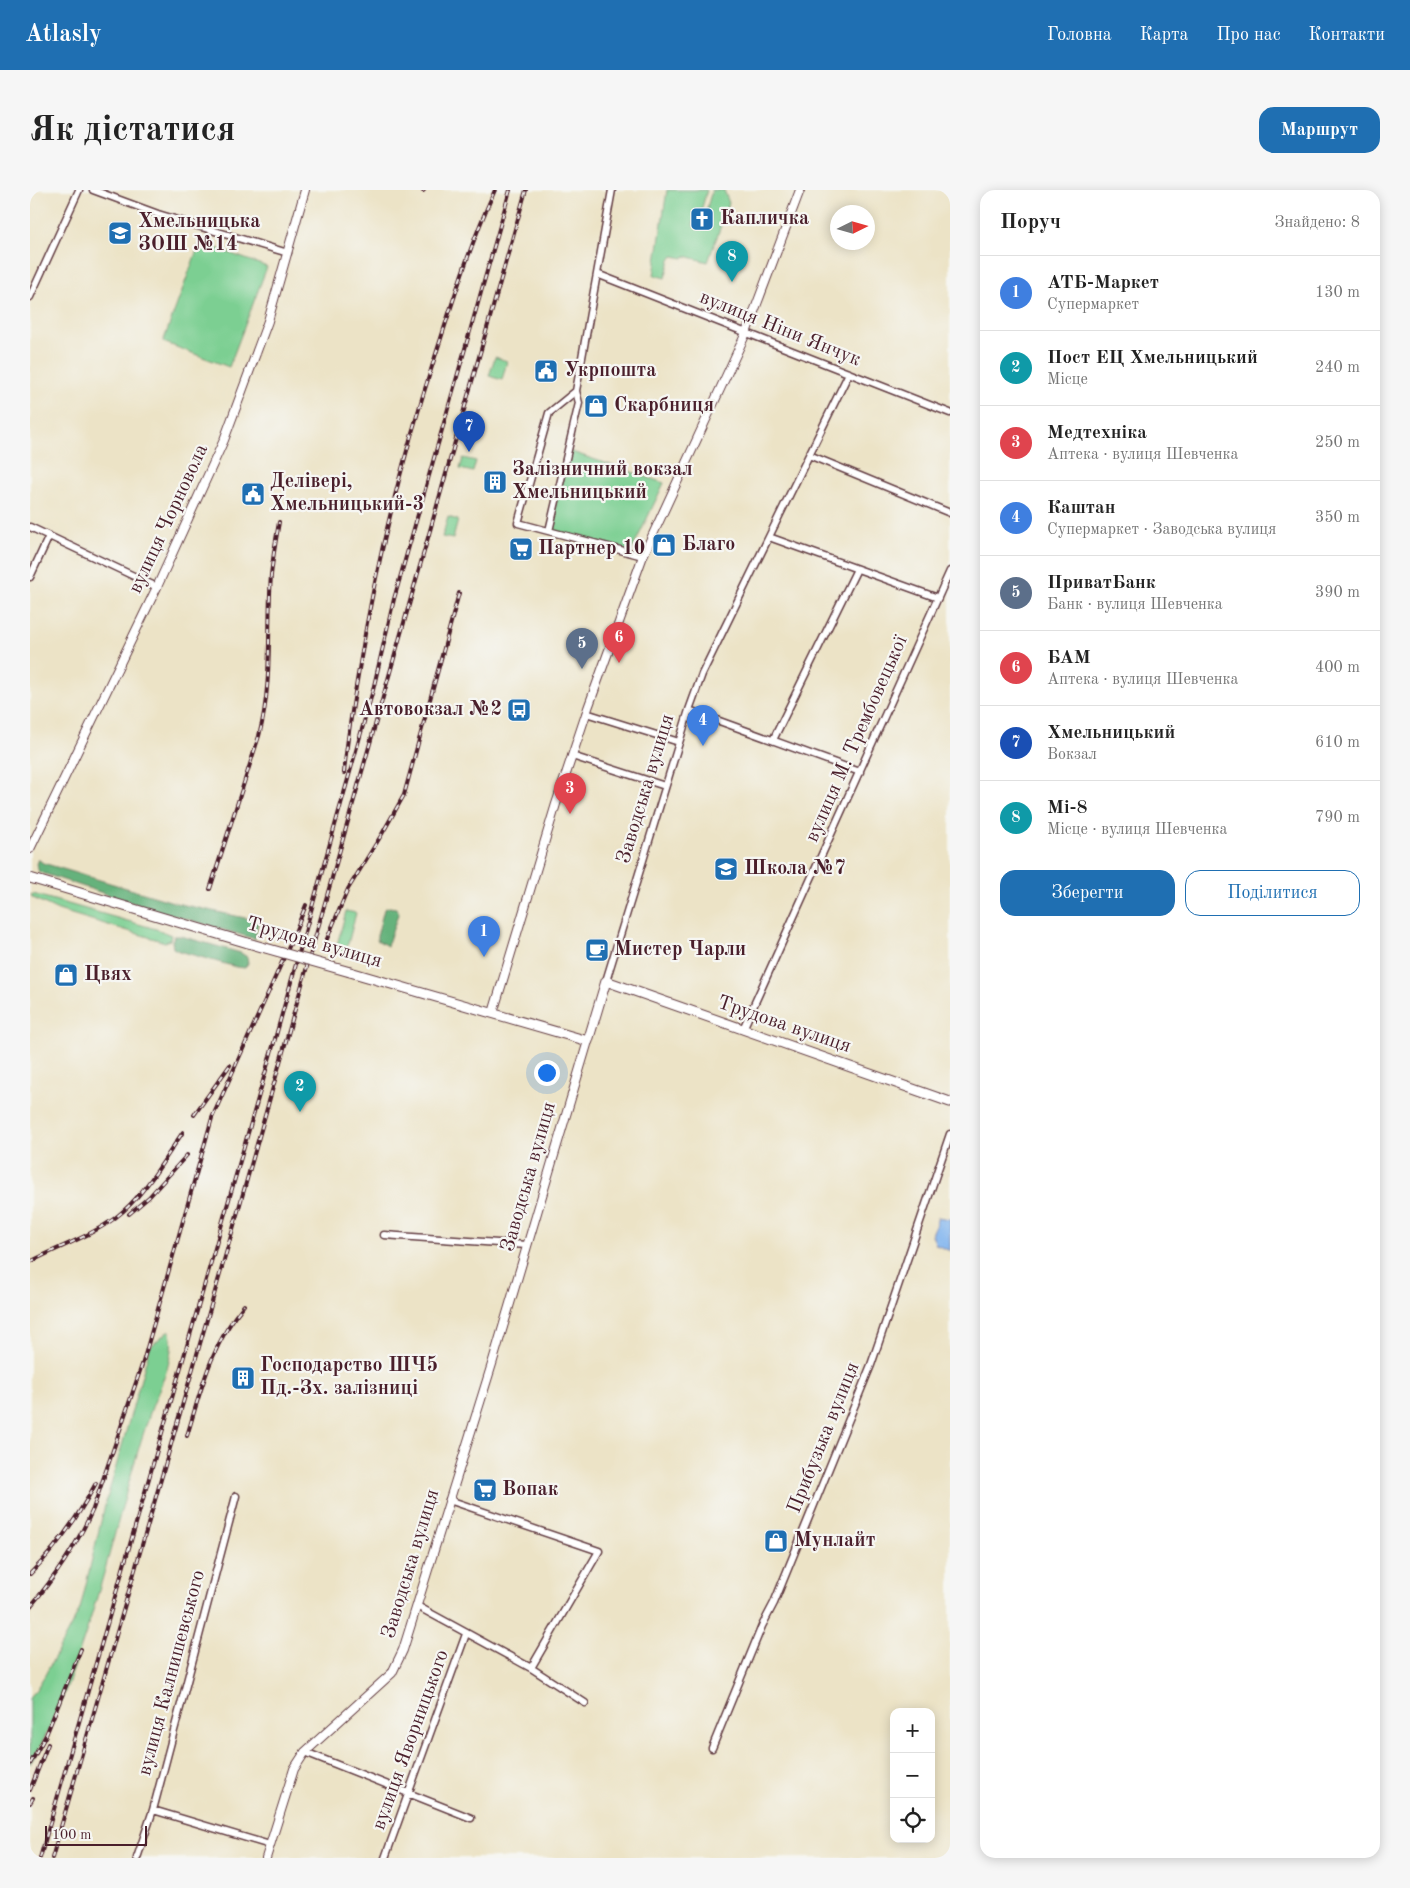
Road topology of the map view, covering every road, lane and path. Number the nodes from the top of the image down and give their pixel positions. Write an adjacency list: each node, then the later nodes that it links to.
1 (79, 190): 8 (street)
2 (93, 190): 6 (street)
3 (306, 190): 6 (street, вулиця Чорновола)
4 (612, 190): 7 (street)
5 (800, 190): 9 (street)
6 (288, 254): 23 (street, вулиця Чорновола)
7 (597, 274): 9 (street, вулиця Ніни Янчук); 11 (street)
8 (30, 297)
9 (746, 333): 10 (street, вулиця Ніни Янчук); 19 (street)
10 (849, 373): 12 (street, вулиця Ніни Янчук); 13 (street, Заводська вулиця)
11 (576, 391): 16 (street); 16 (street)
12 (950, 413)
13 (809, 455): 14 (street); 18 (street, Заводська вулиця)
14 (950, 513)
15 (30, 527): 17 (street)
16 (549, 531): 19 (street)
17 (49, 536): 22 (street); 23 (street)
18 (769, 537): 20 (street); 25 (street, Заводська вулиця)
19 (643, 556): 26 (street)
20 (857, 569): 24 (street); 27 (street)
21 (950, 572): 24 (street, вулиця М. Трембовецької)
22 (30, 577)
23 (157, 587): 32 (street, вулиця Чорновола)
24 (938, 598): 30 (street, вулиця М. Трембовецької)
25 (689, 710): 27 (street); 28 (street, Заводська вулиця)
26 (586, 713): 28 (street); 29 (street)
27 (773, 740): 30 (street)
28 (679, 742): 31 (street, Заводська вулиця)
29 (572, 756): 31 (street); 35 (street)
30 (860, 772): 36 (street, вулиця М. Трембовецької)
31 (665, 786): 34 (street, Заводська вулиця)
32 (30, 849)
33 (30, 878): 35 (main road, Трудова вулиця, bridge)
34 (606, 981): 36 (main road, Трудова вулиця); 37 (main road, Заводська вулиця)
35 (493, 1013): 37 (main road, Трудова вулиця)
36 (743, 1029): 38 (main road, Трудова вулиця)
37 (588, 1041): 41 (street, Заводська вулиця)
38 (950, 1102)
39 (950, 1134): 48 (street, Прибузька вулиця)
40 (384, 1235): 41 (street)
41 (527, 1245): 43 (street, Заводська вулиця)
42 (236, 1496): 51 (street, вулиця Калнишевського)
43 (449, 1500): 44 (street, Заводська вулиця); 46 (street)
44 (417, 1606): 45 (street); 49 (street, Заводська вулиця)
45 (466, 1634): 46 (street); 50 (street, вулиця Яворницького)
46 (531, 1668): 47 (street)
47 (585, 1703)
48 (712, 1748)
49 (305, 1752): 50 (street); 53 (street, Заводська вулиця)
50 (408, 1792): 52 (street); 56 (street, вулиця Яворницького)
51 (153, 1810): 53 (street); 54 (street, вулиця Калнишевського)
52 (471, 1818)
53 (270, 1845): 55 (street, Заводська вулиця)
54 (137, 1858)
55 (266, 1858)
56 (385, 1858)

